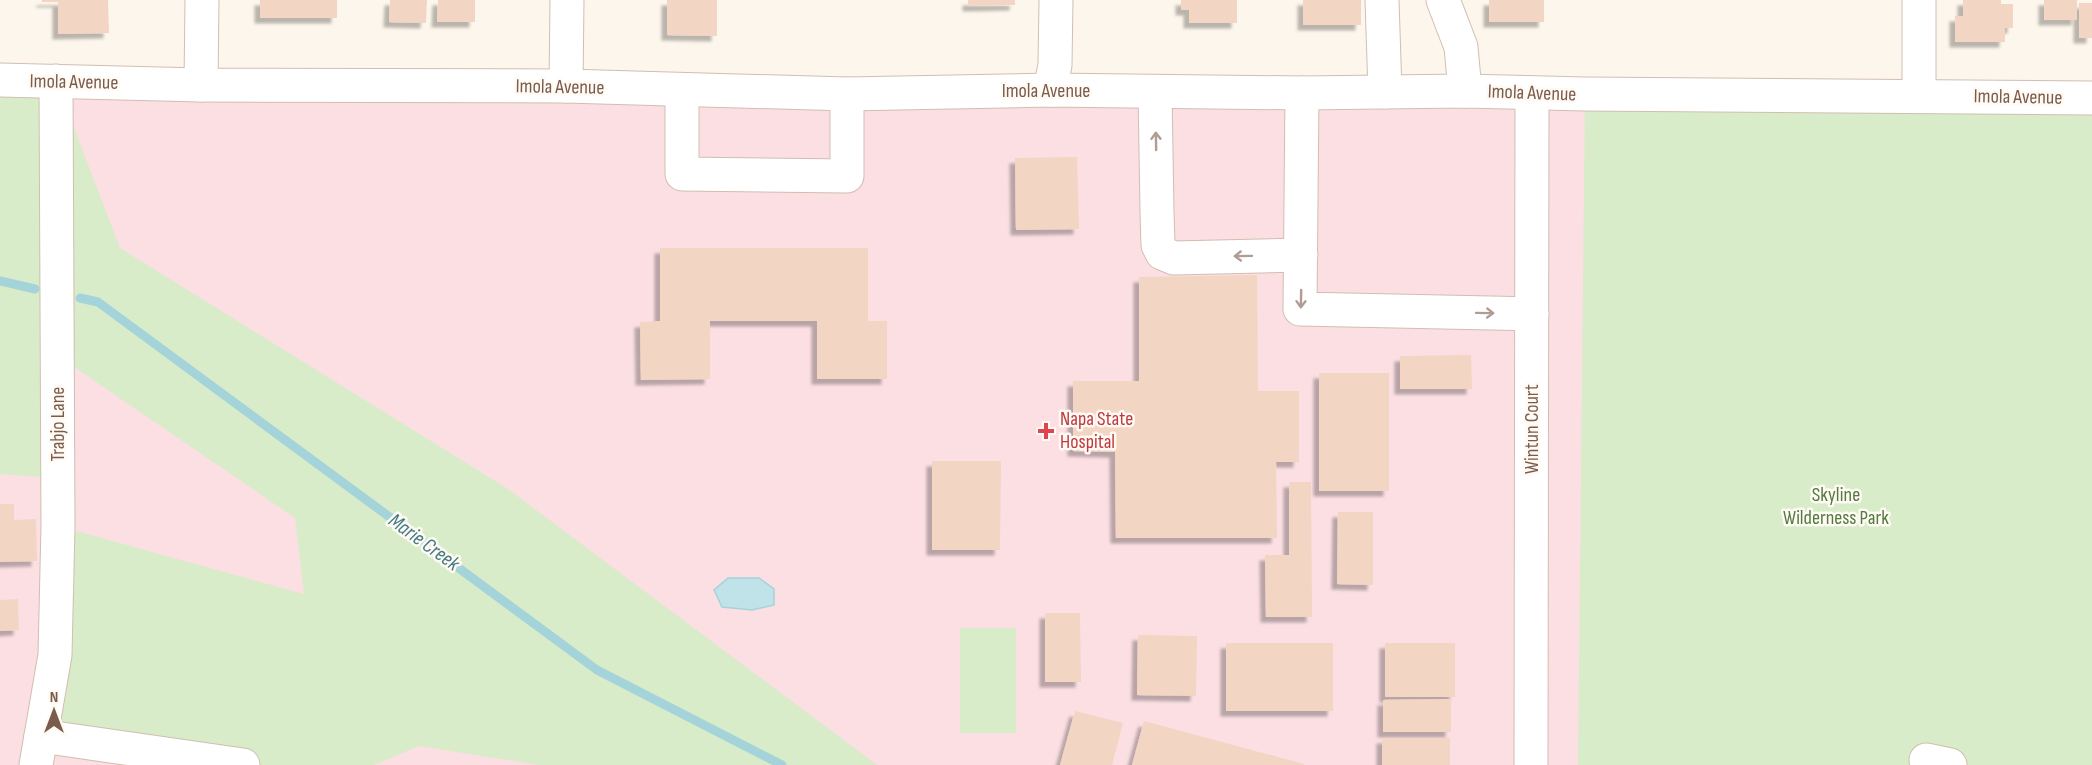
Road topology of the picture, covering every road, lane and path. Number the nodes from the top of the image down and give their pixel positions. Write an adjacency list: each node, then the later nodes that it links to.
1 (202, 0): 9 (street)
2 (567, 0): 10 (street)
3 (1056, 0): 12 (street)
4 (1382, 0): 15 (street)
5 (1443, 0): 13 (street)
6 (1919, 0): 19 (street)
7 (0, 80): 8 (street, Imola Avenue)
8 (57, 81): 9 (street, Imola Avenue); 23 (street, Trabjo Lane)
9 (201, 85): 10 (street, Imola Avenue)
10 (566, 86): 11 (street, Imola Avenue)
11 (682, 90): 18 (street, Imola Avenue); 18 (street)
12 (1050, 90): 14 (street, Imola Avenue); 18 (street, Imola Avenue)
13 (1465, 91): 15 (street, Imola Avenue); 17 (street, Imola Avenue)
14 (1155, 92): 16 (street, Imola Avenue); 21 (street, one-way to 14)
15 (1385, 92): 16 (street, Imola Avenue)
16 (1302, 93): 21 (street)
17 (1532, 93): 19 (street, Imola Avenue); 22 (street, Wintun Court)
18 (847, 94)
19 (1919, 96): 20 (street, Imola Avenue)
20 (2092, 98)
21 (1301, 255): 22 (street, one-way to 22)
22 (1532, 314): 25 (street, Wintun Court)
23 (38, 751): 24 (street)
24 (243, 765)
25 (1531, 765)

